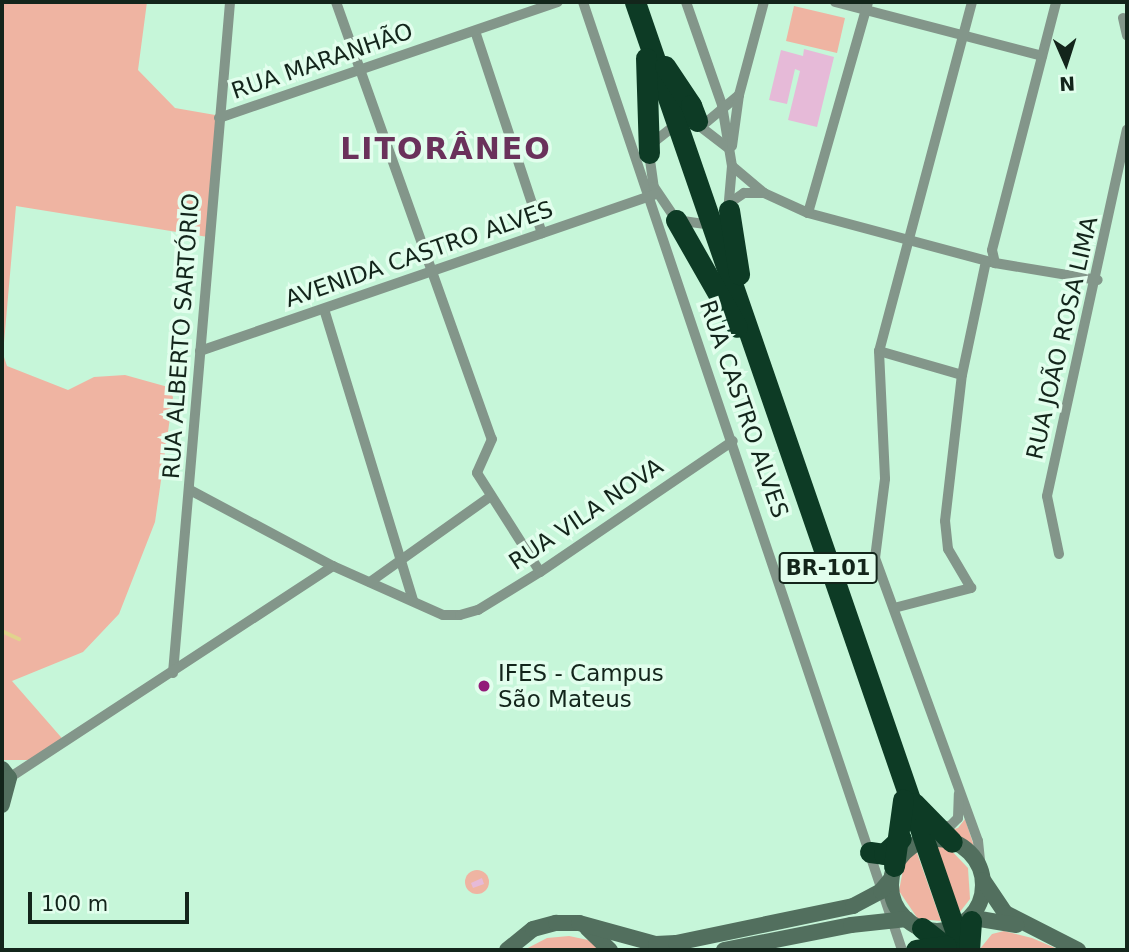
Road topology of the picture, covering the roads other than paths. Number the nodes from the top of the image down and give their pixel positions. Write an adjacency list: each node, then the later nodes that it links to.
1 (230, 2): 21 (street, RUA ALBERTO SARTÓRIO)
2 (336, 2): 18 (street)
3 (558, 2): 13 (street, RUA MARANHÃO)
4 (583, 2): 27 (street, RUA CASTRO ALVES)
5 (635, 2): 14 (highway, BR-101)
6 (686, 2): 20 (street)
7 (764, 2): 19 (street)
8 (835, 2): 11 (street)
9 (972, 2): 15 (street)
10 (1056, 2): 17 (street)
11 (867, 6): 15 (street); 29 (street)
12 (1123, 18): 16 (street)
13 (475, 31): 18 (street, RUA MARANHÃO); 32 (street)
14 (646, 34): 22 (highway, BR-101); 24 (highway)
15 (964, 35): 17 (street); 33 (street)
16 (1127, 36)
17 (1042, 56): 34 (street)
18 (359, 70): 21 (street, RUA MARANHÃO); 35 (street)
19 (739, 95): 20 (street); 25 (street)
20 (722, 105): 22 (street); 25 (street)
21 (219, 118): 39 (street, RUA ALBERTO SARTÓRIO)
22 (692, 123): 24 (street); 25 (street); 31 (highway, BR-101)
23 (1127, 130): 36 (street, RUA JOÃO ROSA LIMA)
24 (649, 153): 27 (street)
25 (731, 157): 26 (street); 28 (street)
26 (764, 193): 28 (street); 29 (street)
27 (654, 195): 30 (street); 32 (street, AVENIDA CASTRO ALVES); 42 (street, RUA CASTRO ALVES)
28 (730, 206): 31 (street); 38 (highway)
29 (808, 213): 33 (street)
30 (676, 220): 31 (street); 38 (highway)
31 (711, 226): 38 (highway, BR-101)
32 (542, 233): 35 (street, AVENIDA CASTRO ALVES)
33 (909, 241): 34 (street); 40 (street)
34 (991, 262): 36 (street); 41 (street)
35 (428, 269): 37 (street, AVENIDA CASTRO ALVES); 44 (street)
36 (1098, 280): 45 (street, RUA JOÃO ROSA LIMA)
37 (324, 309): 39 (street, AVENIDA CASTRO ALVES); 46 (street)
38 (752, 344): 56 (highway, BR-101)
39 (200, 351): 43 (street, RUA ALBERTO SARTÓRIO)
40 (879, 351): 41 (street); 51 (street)
41 (962, 375): 51 (street)
42 (733, 441): 48 (street, RUA VILA NOVA); 58 (street, RUA CASTRO ALVES)
43 (190, 489): 47 (street); 52 (street, RUA ALBERTO SARTÓRIO)
44 (491, 496): 46 (street); 48 (street)
45 (1059, 554)
46 (402, 557): 49 (street); 50 (street)
47 (333, 566): 49 (street); 52 (street)
48 (540, 572): 50 (street, RUA VILA NOVA)
49 (370, 582): 50 (street)
50 (413, 600)
51 (894, 608): 54 (street)
52 (173, 673): 53 (street)
53 (6, 774): 55 (main road)
54 (959, 787): 56 (street); 59 (street)
55 (2, 805)
56 (919, 835): 57 (highway); 58 (highway); 60 (highway); 64 (highway, BR-101)
57 (952, 842): 59 (main road)
58 (870, 852): 60 (street, RUA CASTRO ALVES)
59 (982, 878): 63 (main road); 64 (main road)
60 (889, 879): 61 (main road); 62 (main road)
61 (906, 922): 64 (highway); 67 (main road); 68 (street)
62 (579, 923): 65 (main road); 66 (main road)
63 (1041, 933): 64 (main road); 71 (main road)
64 (959, 936): 69 (highway); 70 (highway)
65 (510, 948)
66 (610, 950)
67 (724, 950)
68 (902, 950)
69 (916, 950)
70 (969, 950)
71 (1078, 950)

